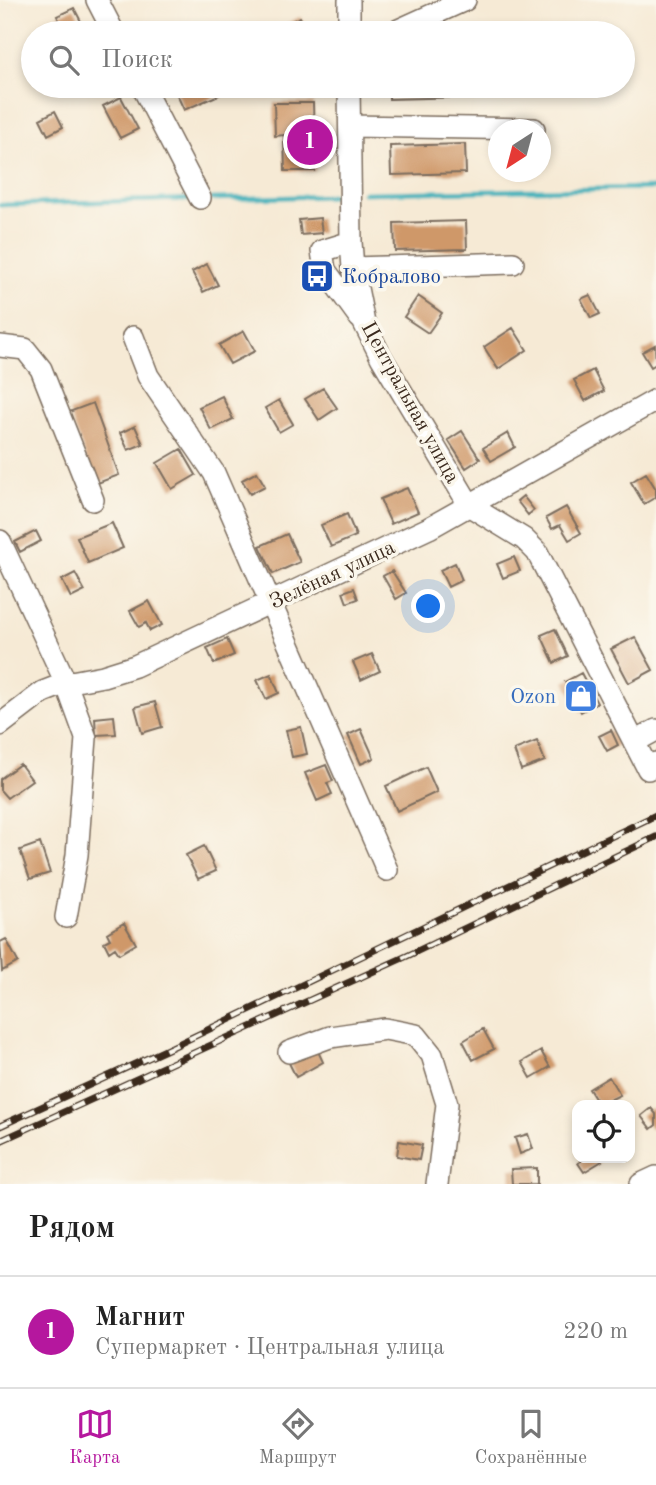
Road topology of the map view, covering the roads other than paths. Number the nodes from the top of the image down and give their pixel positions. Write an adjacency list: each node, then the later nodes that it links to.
1 (97, 0): 4 (street)
2 (349, 0): 5 (street)
3 (465, 0): 6 (street)
4 (108, 21)
5 (349, 21)
6 (419, 21)
7 (148, 98): 11 (street)
8 (349, 98): 9 (street, Центральная улица)
9 (350, 126): 10 (street); 12 (street, Центральная улица)
10 (488, 128)
11 (200, 198)
12 (351, 242): 14 (street, Центральная улица); 15 (street)
13 (513, 262): 14 (street)
14 (353, 268): 15 (street, Центральная улица)
15 (364, 323): 20 (street, Центральная улица)
16 (133, 337): 22 (street)
17 (0, 346): 19 (street)
18 (656, 400): 20 (street, Зелёная улица)
19 (93, 500)
20 (470, 506): 22 (street, Зелёная улица); 26 (street)
21 (0, 541): 23 (street)
22 (271, 602): 23 (street, Зелёная улица); 28 (street)
23 (66, 683): 24 (street, Зелёная улица); 29 (street)
24 (0, 725)
25 (656, 730): 26 (street)
26 (634, 742): 27 (street)
27 (652, 766)
28 (387, 870)
29 (66, 917)
30 (289, 1052): 32 (street)
31 (656, 1177): 33 (street)
32 (437, 1184)
33 (641, 1184)

